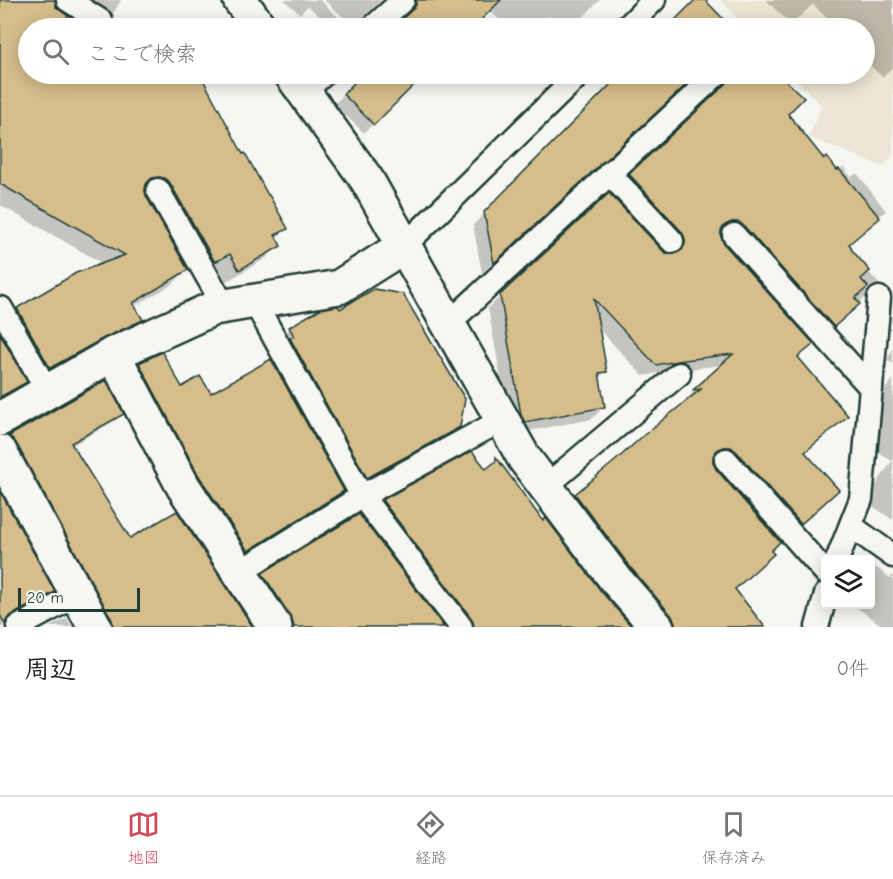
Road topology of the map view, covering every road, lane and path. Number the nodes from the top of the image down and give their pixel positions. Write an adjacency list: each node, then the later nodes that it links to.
1 (68, 0): 5 (lane)
2 (240, 0): 6 (street)
3 (403, 0): 7 (lane)
4 (654, 0): 8 (lane)
5 (96, 18)
6 (253, 18)
7 (383, 18)
8 (636, 18)
9 (309, 84): 16 (street)
10 (570, 84): 16 (lane)
11 (706, 84): 12 (lane)
12 (609, 173): 15 (lane); 20 (lane)
13 (158, 190): 18 (lane)
14 (734, 235): 24 (lane)
15 (672, 242)
16 (404, 246): 18 (street); 20 (street)
17 (879, 298): 21 (lane)
18 (239, 304): 22 (street); 31 (lane)
19 (1, 308): 25 (lane)
20 (448, 324): 27 (street)
21 (884, 352): 24 (lane)
22 (113, 354): 25 (street); 36 (street)
23 (679, 374): 30 (lane)
24 (871, 388): 32 (lane)
25 (48, 392): 26 (street)
26 (0, 419)
27 (502, 420): 30 (street); 31 (lane)
28 (0, 452): 37 (street)
29 (726, 460): 35 (lane)
30 (545, 487): 43 (street)
31 (362, 496): 36 (lane); 42 (lane)
32 (850, 526): 33 (lane); 34 (lane)
33 (839, 555)
34 (893, 556)
35 (821, 568)
36 (239, 572): 41 (street)
37 (77, 595): 39 (lane); 40 (street)
38 (821, 609): 44 (lane)
39 (18, 627)
40 (95, 627)
41 (275, 627)
42 (461, 627)
43 (657, 627)
44 (817, 627)

